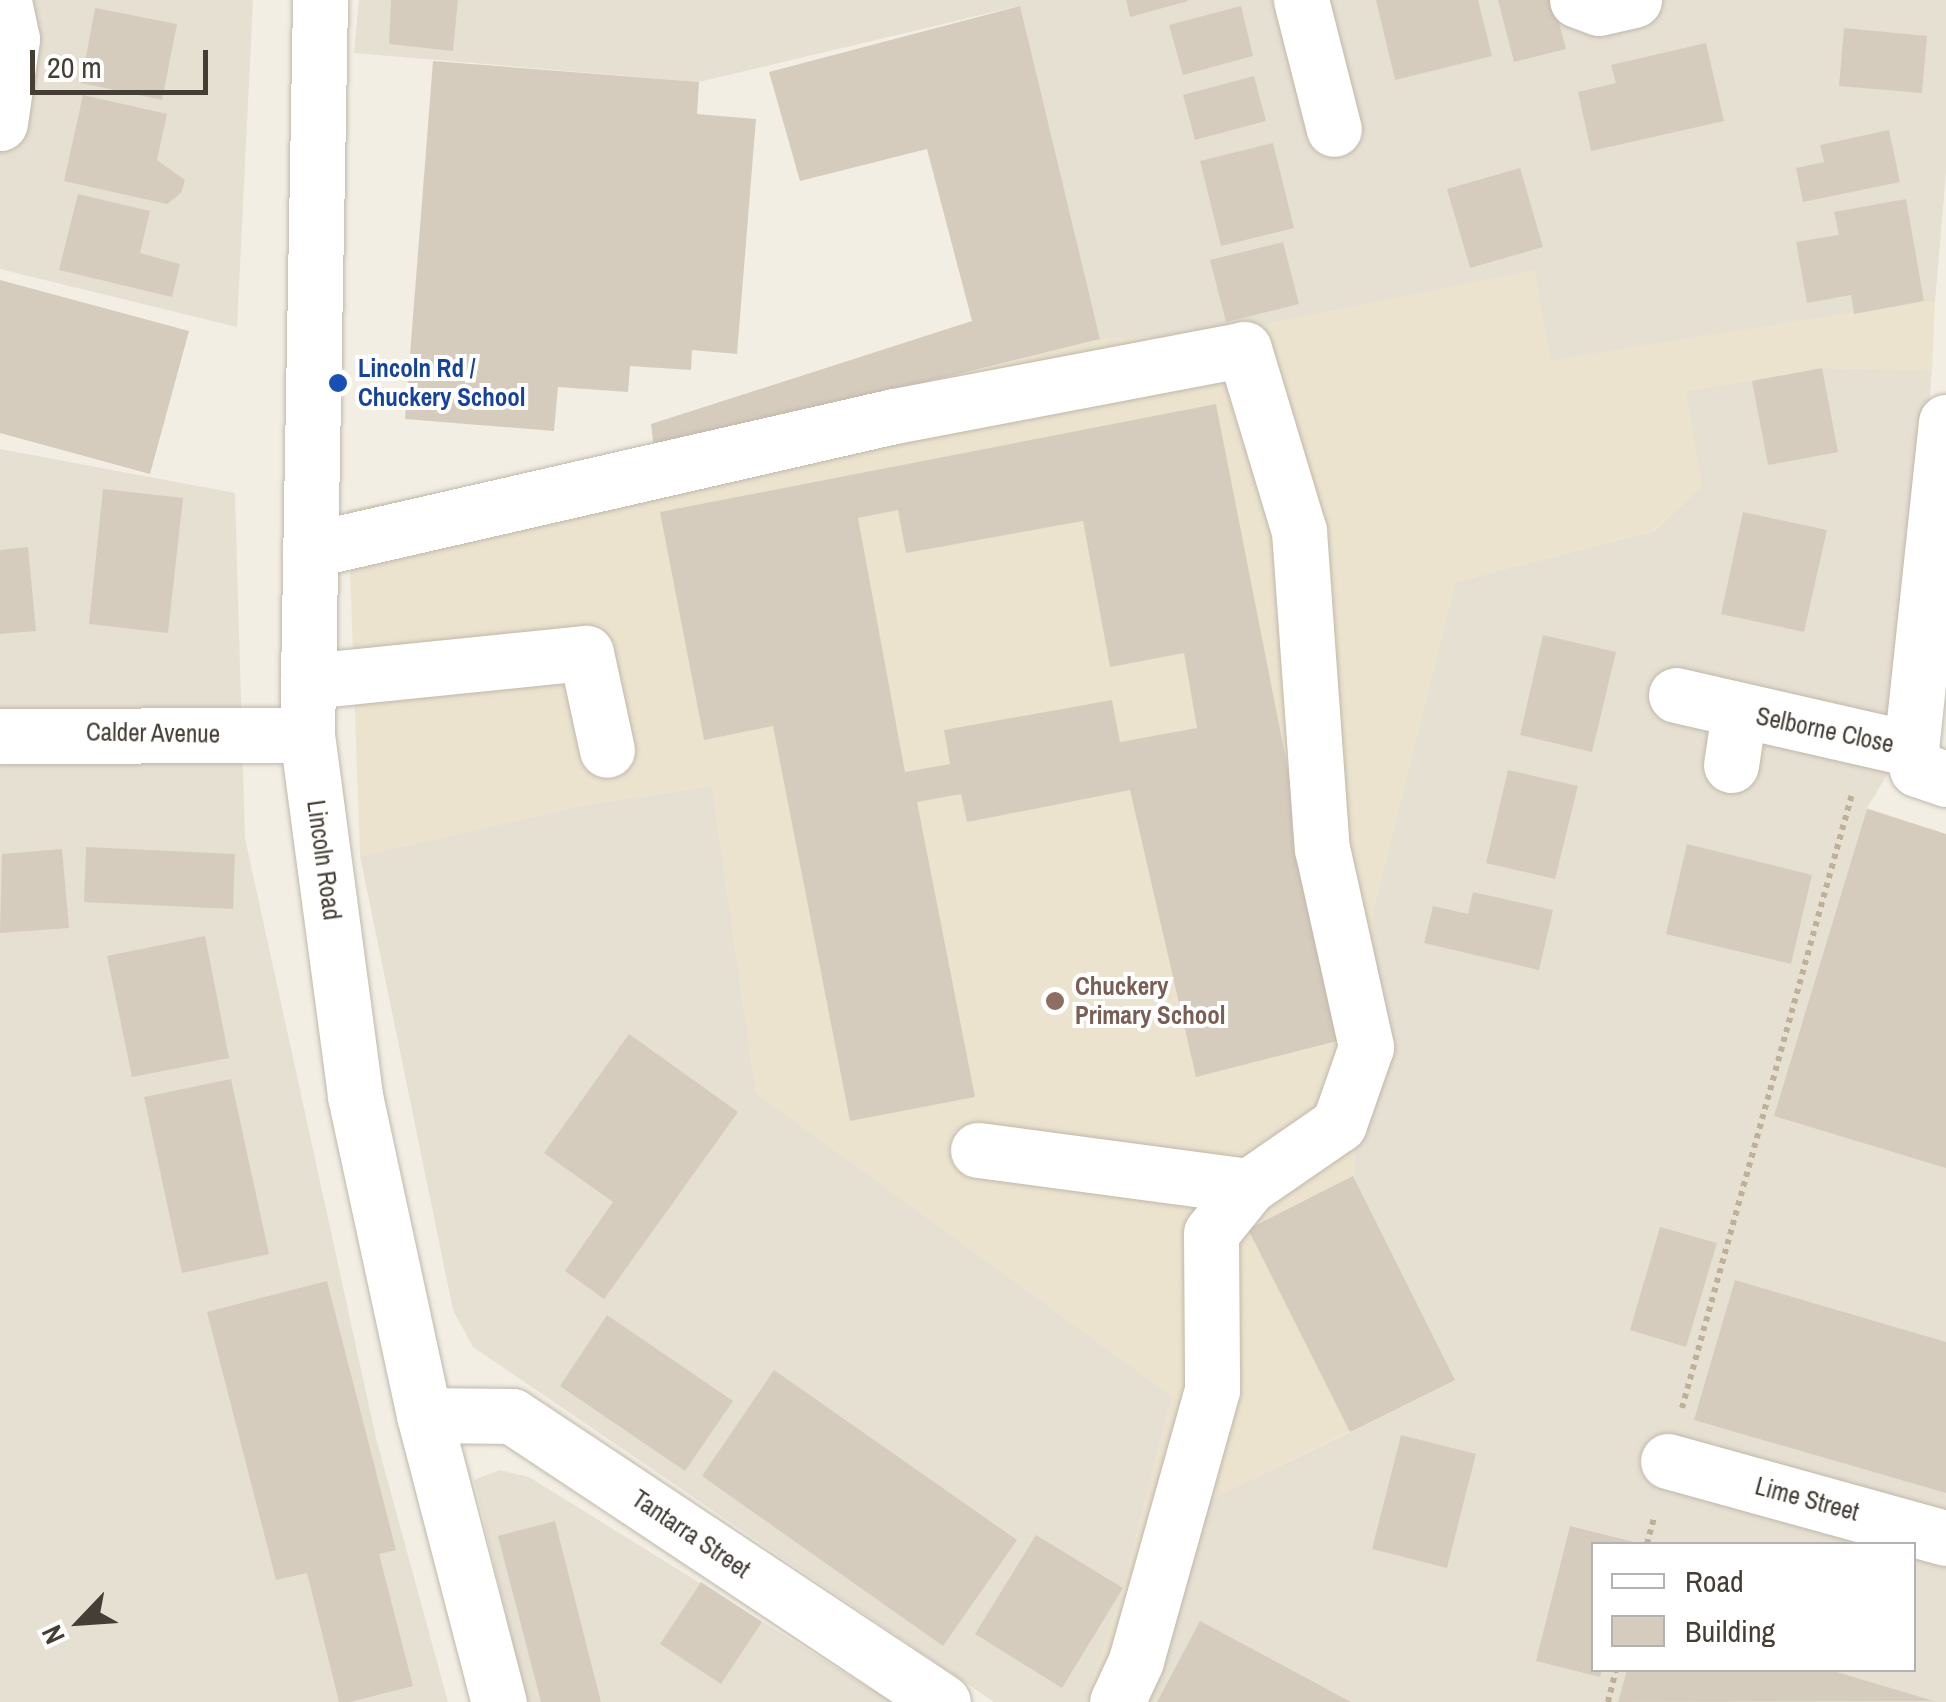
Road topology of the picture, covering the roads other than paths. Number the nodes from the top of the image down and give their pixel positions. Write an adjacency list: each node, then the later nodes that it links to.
1 (4, 0): 6 (street)
2 (320, 0): 9 (street, Lincoln Road)
3 (1301, 0): 7 (street)
4 (1577, 0): 5 (street)
5 (1634, 0)
6 (0, 123)
7 (1334, 129)
8 (1946, 422): 17 (street)
9 (310, 550): 10 (street, Lincoln Road); 19 (street)
10 (308, 681): 13 (street, Lincoln Road); 15 (street)
11 (1676, 695): 12 (street, Selborne Close)
12 (1739, 712): 16 (street, Selborne Close); 17 (street, Selborne Close)
13 (307, 734): 14 (street, Calder Avenue); 20 (street, Lincoln Road)
14 (0, 736)
15 (608, 750)
16 (1731, 765)
17 (1925, 765)
18 (978, 1150): 19 (street)
19 (1249, 1186): 27 (street)
20 (424, 1415): 24 (street, Lincoln Road); 26 (street, Tantarra Street)
21 (1668, 1461): 22 (street, Lime Street)
22 (1946, 1538)
23 (718, 1593): 25 (street)
24 (499, 1702)
25 (916, 1702)
26 (943, 1702)
27 (1117, 1702)

